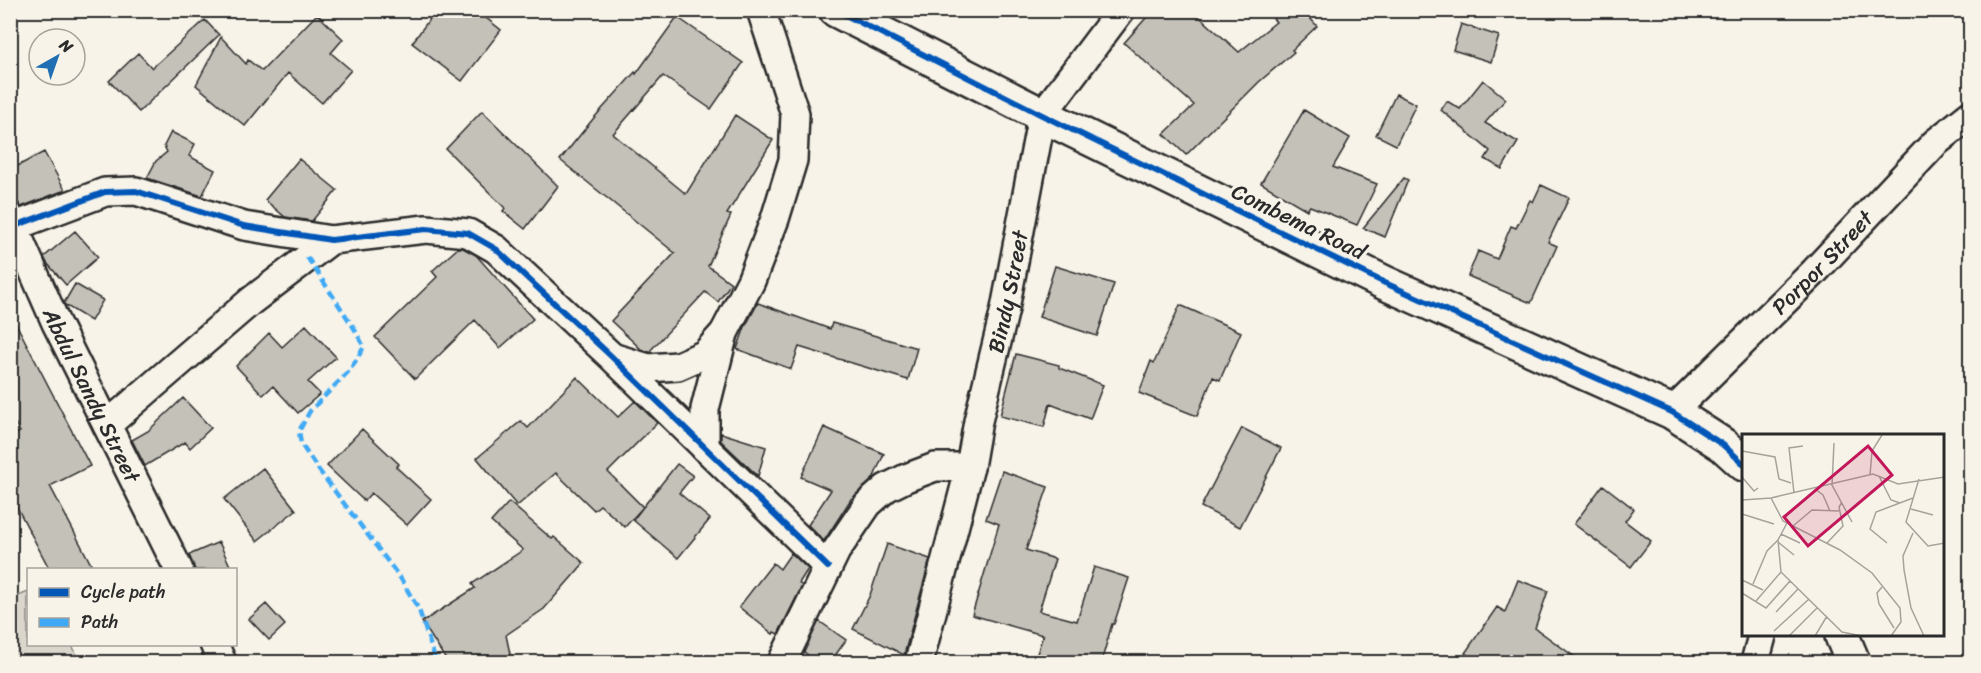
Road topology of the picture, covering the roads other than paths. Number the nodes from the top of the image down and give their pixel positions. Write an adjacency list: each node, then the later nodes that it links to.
1 (761, 10): 8 (street)
2 (836, 10): 4 (street, Combema Road)
3 (1121, 10): 4 (street)
4 (1042, 115): 10 (street, Combema Road); 14 (street, Bindy Street)
5 (1971, 115): 10 (street, Porpor Street)
6 (13, 222): 7 (street); 11 (street, Abdul Sandy Street)
7 (331, 240): 9 (street); 11 (street)
8 (724, 333): 9 (street); 12 (street)
9 (611, 356): 12 (street)
10 (1672, 412): 13 (street, Combema Road)
11 (107, 425): 16 (street, Abdul Sandy Street)
12 (705, 448): 15 (street)
13 (1742, 462)
14 (970, 467): 15 (street); 22 (street, Bindy Street)
15 (828, 567): 21 (street)
16 (178, 568)
17 (1762, 637): 23 (street)
18 (1842, 637): 24 (street)
19 (214, 646): 20 (street)
20 (222, 663)
21 (782, 663)
22 (919, 663)
23 (1755, 663)
24 (1853, 663)

